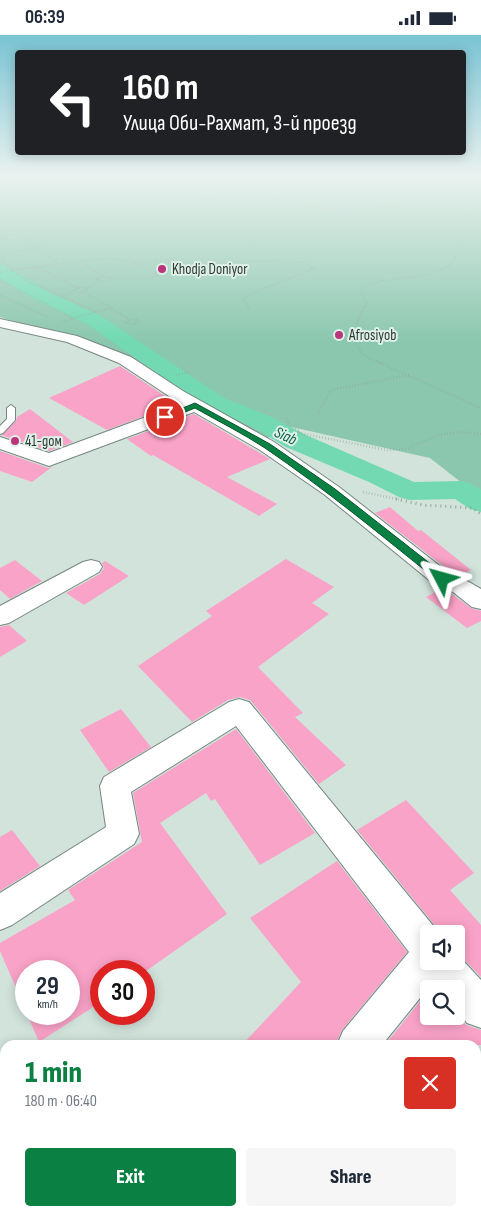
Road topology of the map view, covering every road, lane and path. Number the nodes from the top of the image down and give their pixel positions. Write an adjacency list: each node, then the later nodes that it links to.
1 (18, 231): 3 (path)
2 (462, 231): 35 (path)
3 (21, 234): 4 (path); 5 (path)
4 (0, 237)
5 (34, 246): 6 (path); 7 (path)
6 (30, 249): 7 (path); 8 (path)
7 (39, 249): 12 (path)
8 (0, 252): 15 (path)
9 (174, 259): 11 (path)
10 (81, 261): 11 (path); 12 (path); 18 (path)
11 (132, 262): 13 (path)
12 (59, 263): 14 (path)
13 (194, 264): 17 (path); 28 (path)
14 (38, 267): 15 (path); 22 (path)
15 (11, 270): 16 (path); 26 (path)
16 (0, 272)
17 (156, 275)
18 (103, 276): 20 (path); 20 (path)
19 (0, 280): 29 (path)
20 (100, 281): 21 (path)
21 (85, 288): 22 (path); 24 (path)
22 (77, 289): 23 (path)
23 (75, 292): 24 (path); 26 (path)
24 (84, 292): 27 (path)
25 (0, 295): 30 (path)
26 (62, 296): 29 (path)
27 (110, 308): 29 (path); 31 (path)
28 (250, 309)
29 (96, 312)
30 (52, 319)
31 (129, 319): 31 (path)
32 (0, 323): 36 (street)
33 (190, 372): 34 (path)
34 (183, 373)
35 (410, 375): 38 (path); 39 (path)
36 (195, 405): 43 (street); 44 (street)
37 (11, 408): 41 (lane)
38 (481, 409)
39 (318, 413)
40 (286, 418): 42 (path)
41 (0, 431)
42 (481, 434)
43 (0, 443)
44 (323, 485): 45 (path); 47 (street)
45 (481, 514)
46 (91, 567): 48 (street)
47 (481, 601)
48 (4, 611)
49 (0, 913): 50 (street)
50 (420, 938)
51 (420, 968): 54 (street)
52 (447, 970): 53 (street)
53 (481, 1009)
54 (361, 1040)

